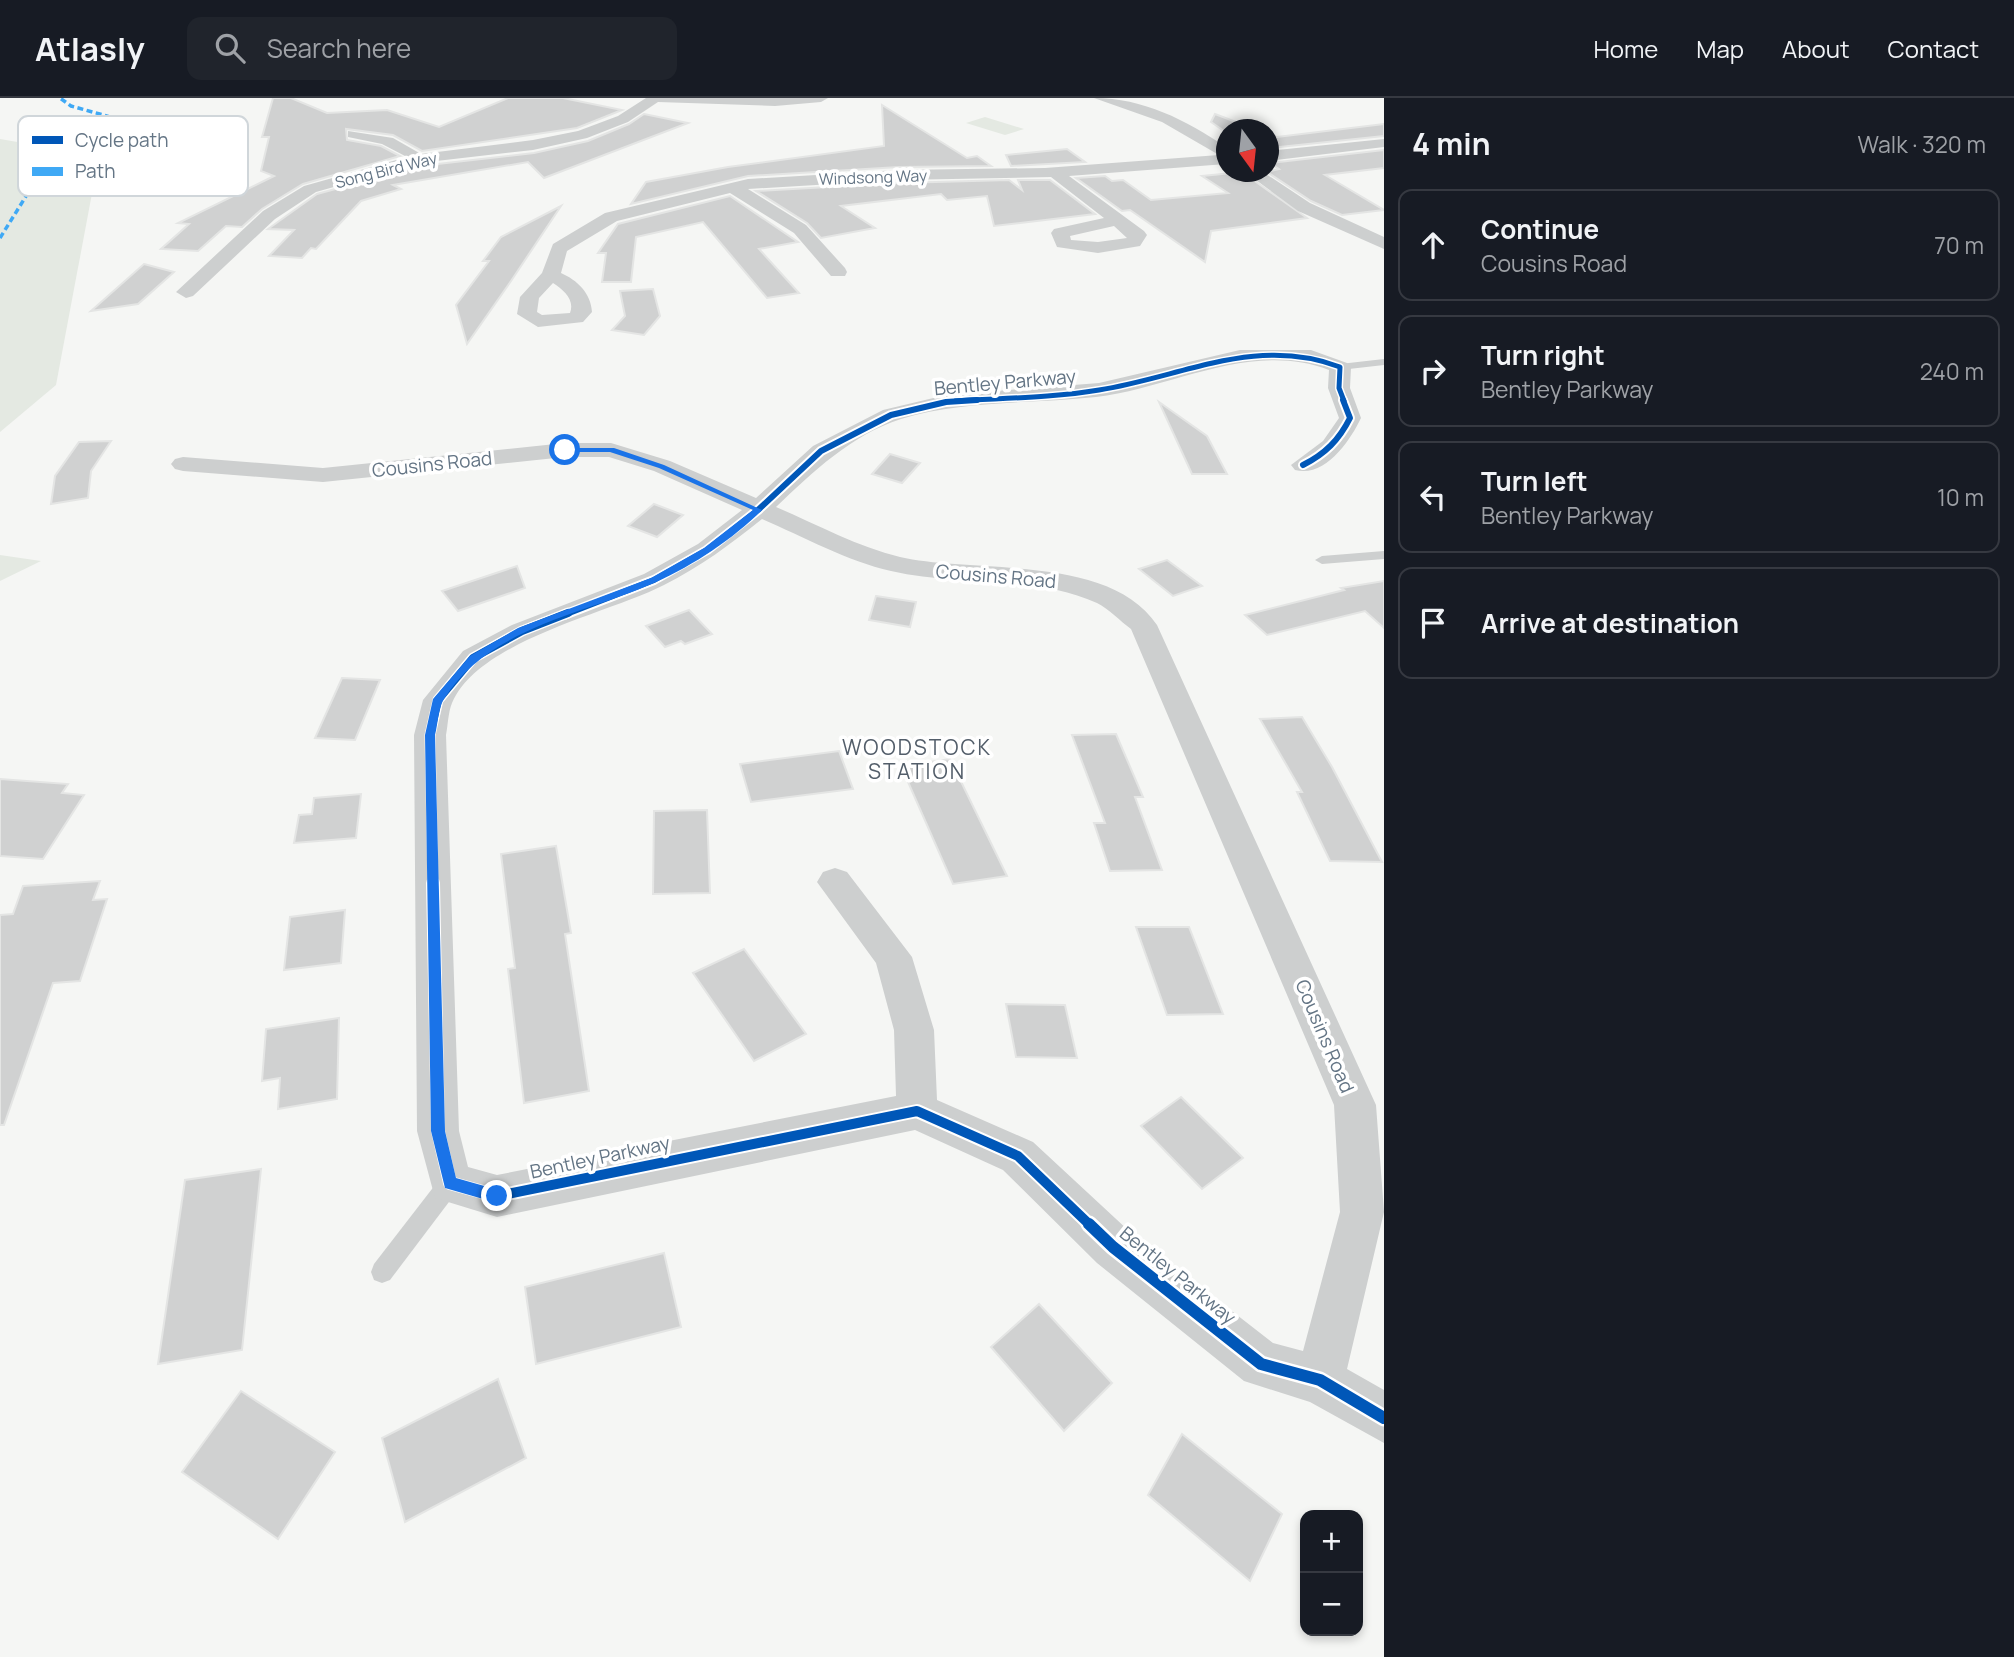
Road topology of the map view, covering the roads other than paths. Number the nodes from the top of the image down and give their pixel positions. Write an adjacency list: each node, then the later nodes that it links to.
1 (655, 98): 2 (street); 8 (street, Song Bird Way)
2 (821, 98)
3 (1101, 98): 6 (street)
4 (353, 134): 8 (street)
5 (1384, 144): 7 (street)
6 (1216, 146)
7 (1279, 155)
8 (418, 159): 19 (street, Song Bird Way)
9 (1216, 160): 10 (street, Windsong Way)
10 (1055, 173): 12 (street, Windsong Way); 13 (street)
11 (1268, 182): 15 (street)
12 (733, 188): 17 (street); 18 (street, Windsong Way)
13 (1116, 220)
14 (1384, 226): 15 (street)
15 (1352, 229): 16 (street)
16 (1384, 244)
17 (838, 272)
18 (551, 275)
19 (186, 292)
20 (1384, 362): 21 (lane)
21 (1340, 367): 23 (street); 24 (street, Bentley Parkway)
22 (183, 464): 24 (street, Cousins Road)
23 (1303, 465)
24 (758, 510): 29 (street, Bentley Parkway); 31 (street, Cousins Road)
25 (1384, 555): 26 (lane)
26 (1322, 560)
27 (835, 882): 28 (street)
28 (918, 1111): 29 (street, Bentley Parkway); 31 (street, Bentley Parkway)
29 (450, 1183): 30 (lane)
30 (382, 1272)
31 (1320, 1380): 32 (street, Bentley Parkway)
32 (1384, 1418)

